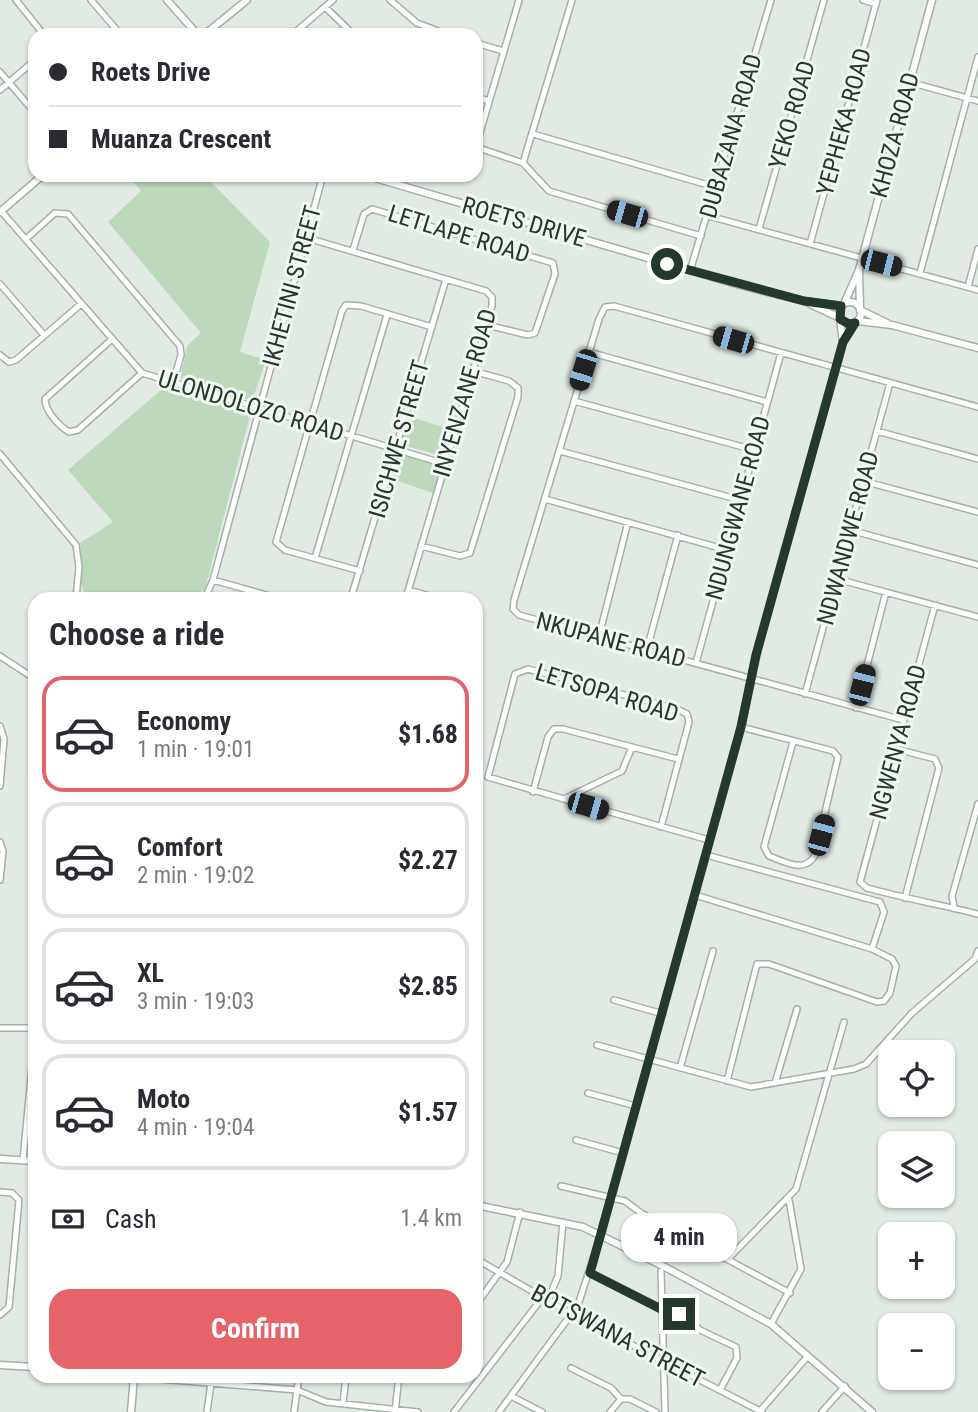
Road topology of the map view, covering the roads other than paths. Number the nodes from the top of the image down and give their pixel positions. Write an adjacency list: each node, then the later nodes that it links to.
1 (91, 0): 16 (street)
2 (167, 0): 17 (street)
3 (247, 0): 18 (street)
4 (333, 0): 14 (street)
5 (390, 0): 21 (street)
6 (517, 0): 23 (street)
7 (572, 0): 36 (street)
8 (771, 0): 42 (street, DUBAZANA ROAD)
9 (824, 0): 45 (street, YEKO ROAD)
10 (863, 0): 13 (street)
11 (932, 0): 28 (street, KHOZA ROAD)
12 (19, 1): 15 (street)
13 (876, 2): 49 (street, YEPHEKA ROAD)
14 (325, 7): 19 (street); 20 (street)
15 (39, 28)
16 (115, 28)
17 (192, 28)
18 (213, 28)
19 (300, 28)
20 (347, 28)
21 (430, 28)
22 (483, 45): 23 (street)
23 (503, 51): 32 (street)
24 (978, 57): 30 (street)
25 (28, 66): 27 (street)
26 (0, 72): 27 (street)
27 (9, 82): 29 (street); 34 (street)
28 (909, 82): 30 (street); 52 (street, KHOZA ROAD)
29 (0, 90)
30 (967, 98): 33 (street); 55 (street)
31 (483, 99): 32 (street)
32 (489, 101): 35 (street)
33 (978, 101)
34 (28, 105)
35 (483, 122)
36 (533, 134): 38 (street); 42 (street)
37 (483, 149): 38 (street)
38 (523, 163): 46 (street)
39 (35, 182): 43 (street)
40 (321, 182): 47 (street, IKHETINI STREET)
41 (389, 182): 54 (street, ROETS DRIVE)
42 (715, 187): 44 (street, DUBAZANA ROAD)
43 (1, 212): 48 (street, ULONDOLOZO ROAD)
44 (709, 216): 45 (street); 46 (street, DUBAZANA ROAD)
45 (759, 229): 49 (street)
46 (701, 236): 54 (street, DUBAZANA ROAD)
47 (304, 237): 51 (street, INYENZANE ROAD); 85 (street, IKHETINI STREET)
48 (26, 239): 61 (street, ULONDOLOZO ROAD); 80 (street)
49 (810, 244): 52 (street)
50 (978, 249): 58 (street)
51 (353, 250): 56 (street, INYENZANE ROAD); 67 (street, LETLAPE ROAD)
52 (862, 258): 53 (street, KHOZA ROAD); 55 (street)
53 (859, 270): 62 (street, KHOZA ROAD); 63 (street, KHOZA ROAD)
54 (690, 271): 60 (street, ROETS DRIVE)
55 (920, 273): 58 (street)
56 (446, 279): 67 (street, INYENZANE ROAD); 69 (street, ISICHWE STREET)
57 (0, 284): 70 (street)
58 (968, 287): 59 (street)
59 (978, 290)
60 (804, 301): 62 (street, ROETS DRIVE); 65 (street, ROETS DRIVE)
61 (81, 304): 70 (street); 71 (street, ULONDOLOZO ROAD)
62 (843, 305): 63 (street); 65 (street)
63 (860, 310): 66 (street); 68 (street)
64 (387, 315): 69 (street); 86 (street); 88 (street)
65 (840, 318): 66 (street); 72 (street)
66 (857, 322): 68 (street); 72 (street)
67 (487, 325): 78 (street, INYENZANE ROAD)
68 (892, 325): 73 (street)
69 (432, 327): 89 (street, ISICHWE STREET)
70 (44, 335): 76 (street)
71 (111, 340): 79 (street, ULONDOLOZO ROAD); 79 (street)
72 (843, 342): 77 (street)
73 (978, 348)
74 (589, 352): 75 (street, NKUPANE ROAD); 82 (street, NKUPANE ROAD); 83 (street)
75 (781, 354): 77 (street); 83 (street, NDUNGWANE ROAD)
76 (0, 355)
77 (836, 368): 81 (street); 123 (street)
78 (473, 371): 94 (street, INYENZANE ROAD); 102 (street)
79 (142, 373): 80 (street, ULONDOLOZO ROAD)
80 (173, 383): 85 (street, ULONDOLOZO ROAD)
81 (890, 383): 84 (street); 87 (street, NDWANDWE ROAD)
82 (574, 401): 90 (street); 91 (street, NKUPANE ROAD)
83 (767, 402): 90 (street, NDUNGWANE ROAD)
84 (978, 407)
85 (260, 408): 86 (street, ULONDOLOZO ROAD); 108 (street, IKHETINI STREET)
86 (308, 423): 88 (street, ULONDOLOZO ROAD); 104 (street)
87 (877, 431): 93 (street); 95 (street, NDWANDWE ROAD)
88 (351, 436): 89 (street, ULONDOLOZO ROAD); 104 (street)
89 (396, 449): 94 (street, ULONDOLOZO ROAD); 106 (street, ISICHWE STREET)
90 (754, 450): 97 (street, NDUNGWANE ROAD)
91 (560, 451): 96 (street, NKUPANE ROAD); 97 (street)
92 (0, 454): 110 (street)
93 (978, 459)
94 (445, 464): 102 (street, INYENZANE ROAD)
95 (863, 481): 98 (street); 100 (street, NDWANDWE ROAD)
96 (545, 499): 99 (street); 118 (street, NKUPANE ROAD)
97 (740, 500): 103 (street, NDUNGWANE ROAD)
98 (978, 512)
99 (628, 522): 101 (street); 118 (street)
100 (850, 530): 105 (street); 107 (street, NDWANDWE ROAD)
101 (678, 535): 103 (street); 119 (street)
102 (421, 546): 109 (street, INYENZANE ROAD)
103 (727, 550): 121 (street, NDUNGWANE ROAD)
104 (316, 558): 106 (street)
105 (978, 565)
106 (360, 571): 113 (street, ISICHWE STREET)
107 (836, 579): 115 (street); 124 (street, NDWANDWE ROAD)
108 (213, 580): 111 (street, IKHETINI STREET); 112 (street)
109 (409, 590): 114 (street)
110 (77, 592)
111 (208, 592)
112 (248, 592)
113 (353, 592)
114 (416, 592)
115 (886, 592): 116 (street); 125 (street)
116 (935, 605): 117 (street); 126 (street, NGWENYA ROAD)
117 (978, 617)
118 (599, 636): 119 (street, NKUPANE ROAD)
119 (646, 649): 121 (street, NKUPANE ROAD)
120 (0, 656): 122 (street)
121 (696, 663): 123 (street, NKUPANE ROAD)
122 (28, 675)
123 (752, 680): 124 (street, NKUPANE ROAD); 128 (street)
124 (805, 694): 125 (street, NKUPANE ROAD)
125 (856, 708): 126 (street, NKUPANE ROAD)
126 (903, 720): 131 (street, NGWENYA ROAD)
127 (0, 726): 133 (street)
128 (741, 727): 129 (street); 138 (street)
129 (793, 742): 129 (street)
130 (632, 747): 132 (street); 134 (street); 135 (street)
131 (896, 749): 143 (street); 143 (street, NGWENYA ROAD)
132 (678, 759): 134 (street, LETSOPA ROAD); 137 (street, LETSOPA ROAD)
133 (0, 786)
134 (533, 792): 135 (street)
135 (564, 799): 137 (street)
136 (978, 804): 144 (street)
137 (661, 827): 138 (street)
138 (709, 840): 140 (street)
139 (0, 842): 141 (street)
140 (706, 855): 142 (street); 146 (street)
141 (0, 878)
142 (695, 895): 146 (street); 151 (street)
143 (905, 898): 144 (street)
144 (954, 907): 145 (street)
145 (978, 914)
146 (872, 949): 159 (street)
147 (713, 951): 157 (street)
148 (978, 951): 158 (street)
149 (614, 1000): 151 (street)
150 (797, 1009): 160 (street)
151 (663, 1014): 156 (street)
152 (844, 1022): 158 (street)
153 (0, 1028): 154 (street)
154 (28, 1028)
155 (597, 1045): 156 (street)
156 (649, 1059): 157 (street); 162 (street)
157 (680, 1068): 159 (street)
158 (828, 1074): 160 (street); 172 (street)
159 (727, 1082): 160 (street)
160 (775, 1083)
161 (588, 1093): 162 (street)
162 (636, 1106): 165 (street)
163 (28, 1108): 167 (street)
164 (576, 1140): 165 (street)
165 (623, 1153): 171 (street)
166 (0, 1159): 167 (street)
167 (23, 1160): 168 (street)
168 (28, 1160)
169 (561, 1186): 171 (street)
170 (0, 1192): 187 (street)
171 (611, 1199): 176 (street); 177 (street)
172 (789, 1200): 177 (street); 182 (street)
173 (483, 1206): 174 (street)
174 (520, 1212): 175 (street); 180 (street)
175 (563, 1222): 176 (street); 184 (street)
176 (601, 1234): 181 (street); 188 (street)
177 (728, 1259): 182 (street)
178 (483, 1262): 180 (street, BOTSWANA STREET)
179 (660, 1271): 185 (street)
180 (501, 1272): 183 (street); 184 (street, BOTSWANA STREET)
181 (590, 1273): 185 (street); 186 (street)
182 (790, 1293): 188 (street)
183 (483, 1296)
184 (546, 1298): 186 (street, BOTSWANA STREET); 194 (street)
185 (663, 1310): 190 (street); 203 (street)
186 (572, 1314): 190 (street, BOTSWANA STREET); 204 (street)
187 (0, 1315)
188 (771, 1324): 189 (street)
189 (807, 1356): 201 (street); 218 (street)
190 (665, 1362): 203 (street, BOTSWANA STREET); 217 (street)
191 (0, 1365): 192 (street)
192 (28, 1367)
193 (571, 1368): 205 (street)
194 (483, 1376)
195 (133, 1383): 208 (street)
196 (211, 1383): 202 (street); 209 (street)
197 (298, 1383): 202 (street)
198 (345, 1383): 206 (street)
199 (398, 1383): 207 (street)
200 (477, 1383): 212 (street)
201 (845, 1386): 219 (street); 220 (street)
202 (297, 1390): 206 (street); 210 (street)
203 (720, 1390): 218 (street, BOTSWANA STREET)
204 (511, 1396): 213 (street); 214 (street)
205 (621, 1399): 215 (street); 216 (street)
206 (343, 1404): 207 (street)
207 (395, 1411): 211 (street)
208 (131, 1412)
209 (207, 1412)
210 (294, 1412)
211 (418, 1412)
212 (454, 1412)
213 (499, 1412)
214 (542, 1412)
215 (610, 1412)
216 (656, 1412)
217 (665, 1412)
218 (761, 1412)
219 (822, 1412)
220 (872, 1412)

